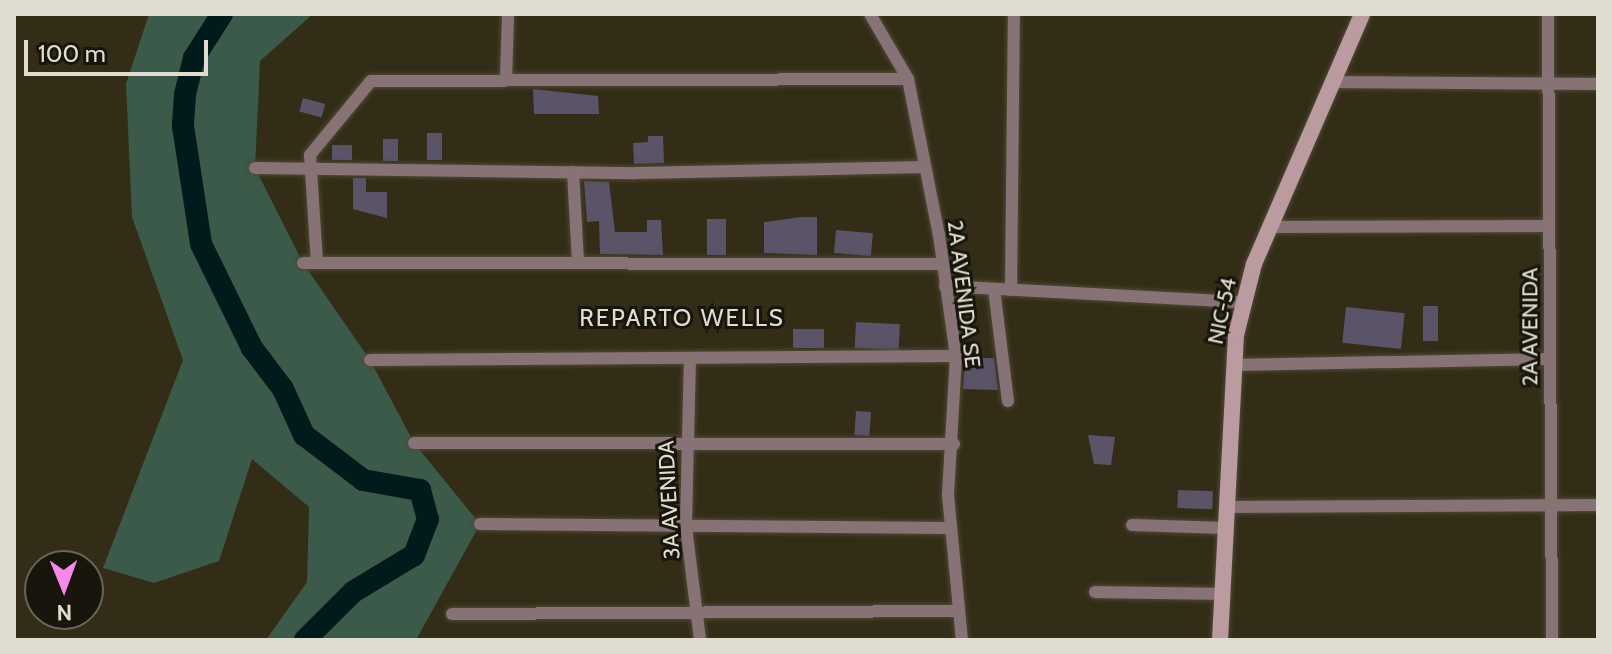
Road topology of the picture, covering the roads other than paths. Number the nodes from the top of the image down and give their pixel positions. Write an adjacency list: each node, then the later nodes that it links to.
1 (508, 14): 6 (street)
2 (870, 14): 7 (street, 2A AVENIDA SE)
3 (1014, 14): 23 (street)
4 (1362, 14): 8 (main road, NIC-54 / NIC-54)
5 (1548, 14): 9 (street, 2A AVENIDA)
6 (506, 79): 7 (street); 13 (street)
7 (908, 79): 11 (street, 2A AVENIDA SE)
8 (1333, 82): 9 (street); 16 (main road, NIC-54 / NIC-54)
9 (1548, 83): 10 (street); 15 (street, 2A AVENIDA)
10 (1598, 84)
11 (924, 167): 14 (street); 20 (street, 2A AVENIDA SE)
12 (255, 168): 13 (street)
13 (307, 168): 14 (street); 19 (street)
14 (573, 172): 17 (street)
15 (1549, 226): 16 (street); 27 (street, 2A AVENIDA)
16 (1270, 227): 24 (main road, NIC-54 / NIC-54)
17 (578, 262): 19 (street); 20 (street)
18 (303, 263): 19 (street)
19 (317, 263)
20 (943, 264): 21 (street, 2A AVENIDA SE)
21 (945, 286): 22 (street); 25 (street, 2A AVENIDA SE)
22 (994, 289): 23 (street); 30 (street)
23 (1011, 290): 24 (street)
24 (1244, 302): 29 (main road, NIC-54 / NIC-54)
25 (956, 356): 26 (street); 33 (street, 2A AVENIDA SE)
26 (690, 358): 28 (street); 32 (street, 3A AVENIDA)
27 (1550, 359): 29 (street); 34 (street, 2A AVENIDA)
28 (370, 360)
29 (1234, 365): 36 (main road, NIC-54 / NIC-54)
30 (1008, 401)
31 (414, 443): 32 (street)
32 (685, 444): 33 (street); 39 (street, 3A AVENIDA)
33 (954, 444): 40 (street, 2A AVENIDA SE)
34 (1551, 505): 35 (street); 36 (street); 50 (street, 2A AVENIDA)
35 (1598, 505)
36 (1226, 507): 41 (main road, NIC-54 / NIC-54)
37 (480, 524): 39 (street)
38 (1132, 525): 41 (street)
39 (686, 527): 40 (street); 44 (street, 3A AVENIDA)
40 (950, 528): 45 (street, 2A AVENIDA SE)
41 (1225, 528): 43 (main road, NIC-54 / NIC-54)
42 (1095, 592): 43 (street)
43 (1222, 594): 49 (main road, NIC-54 / NIC-54)
44 (698, 610): 45 (street); 46 (street); 47 (street, 3A AVENIDA)
45 (959, 611): 48 (street, 2A AVENIDA SE)
46 (452, 614)
47 (700, 640)
48 (962, 640)
49 (1220, 640)
50 (1552, 640)

